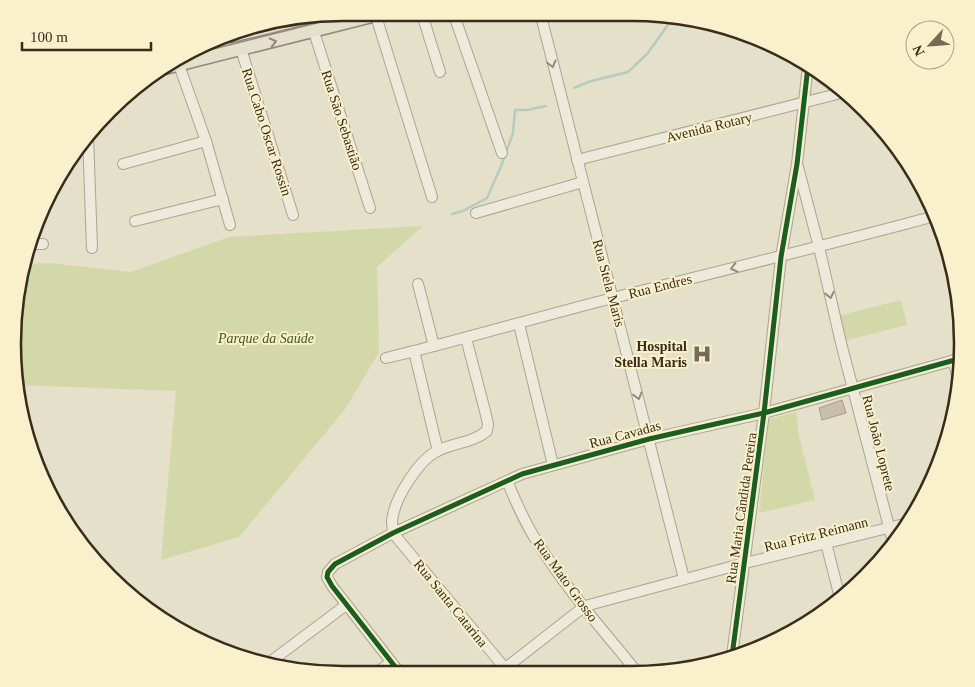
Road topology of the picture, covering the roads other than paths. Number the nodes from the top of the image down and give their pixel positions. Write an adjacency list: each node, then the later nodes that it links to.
1 (353, 21): 6 (main road)
2 (380, 21): 21 (street)
3 (424, 21): 10 (street)
4 (456, 21): 16 (street)
5 (542, 21): 17 (street, Rua Stela Maris, one-way to 17)
6 (314, 32): 7 (main road, one-way to 6); 23 (street, Rua São Sebastião)
7 (241, 50): 8 (main road); 25 (street, Rua Cabo Oscar Rossin)
8 (181, 64)
9 (179, 65): 14 (street)
10 (440, 72)
11 (807, 73): 13 (street, Rua Maria Cândida Pereira)
12 (836, 94): 13 (street, Avenida Rotary)
13 (803, 103): 17 (street, Avenida Rotary); 19 (street, Rua Maria Cândida Pereira)
14 (206, 141): 18 (street); 22 (street)
15 (88, 146): 30 (street)
16 (502, 153)
17 (577, 160): 20 (street, Rua Stela Maris)
18 (123, 164)
19 (797, 164): 29 (street, Rua João Loprete); 31 (street, Rua Maria Cândida Pereira)
20 (583, 182): 24 (street); 33 (street, Rua Stela Maris)
21 (432, 197)
22 (223, 199): 27 (street); 28 (street)
23 (370, 208)
24 (476, 213)
25 (293, 215)
26 (928, 218): 29 (street, Rua Endres)
27 (135, 221)
28 (230, 225)
29 (819, 247): 31 (street, Rua Endres); 40 (street, Rua João Loprete, one-way to 40)
30 (92, 248)
31 (781, 257): 33 (street, Rua Endres, one-way to 33); 41 (street, Rua Maria Cândida Pereira)
32 (418, 284): 36 (street)
33 (613, 298): 34 (street, Rua Endres); 42 (street, Rua Stela Maris, one-way to 42)
34 (519, 324): 35 (street, Rua Endres); 44 (street)
35 (466, 338): 36 (street, Rua Endres); 43 (street)
36 (434, 346): 37 (street, Rua Endres)
37 (414, 351): 38 (street, Rua Endres); 43 (street)
38 (386, 358)
39 (953, 360): 40 (street, Rua Cavadas)
40 (853, 388): 41 (street, Rua Cavadas); 47 (street, Rua João Loprete)
41 (764, 413): 42 (street, Rua Cavadas); 51 (street, Rua Maria Cândida Pereira)
42 (650, 439): 44 (street, Rua Cavadas); 52 (street, Rua Stela Maris)
43 (438, 451): 48 (street)
44 (553, 466): 45 (street, Rua Cavadas)
45 (507, 481): 48 (street, Rua Cavadas); 55 (street, Rua Mato Grosso)
46 (897, 525): 47 (street, Rua Fritz Reimann)
47 (889, 527): 49 (street, Rua João Loprete); 50 (street, Rua Fritz Reimann)
48 (393, 532): 54 (street, Rua Cavadas); 61 (street, Rua Santa Catarina)
49 (891, 534)
50 (826, 543): 51 (street, Rua Fritz Reimann); 53 (street)
51 (745, 563): 52 (street, Rua Fritz Reimann); 56 (street, Rua Maria Cândida Pereira)
52 (684, 579): 55 (street, Rua Fritz Reimann)
53 (838, 591)
54 (346, 606): 57 (street); 58 (street)
55 (585, 606): 62 (street); 63 (street, Rua Mato Grosso)
56 (733, 650)
57 (274, 658)
58 (391, 662): 59 (street); 60 (street)
59 (386, 666)
60 (394, 666)
61 (500, 666)
62 (510, 666)
63 (632, 666)

